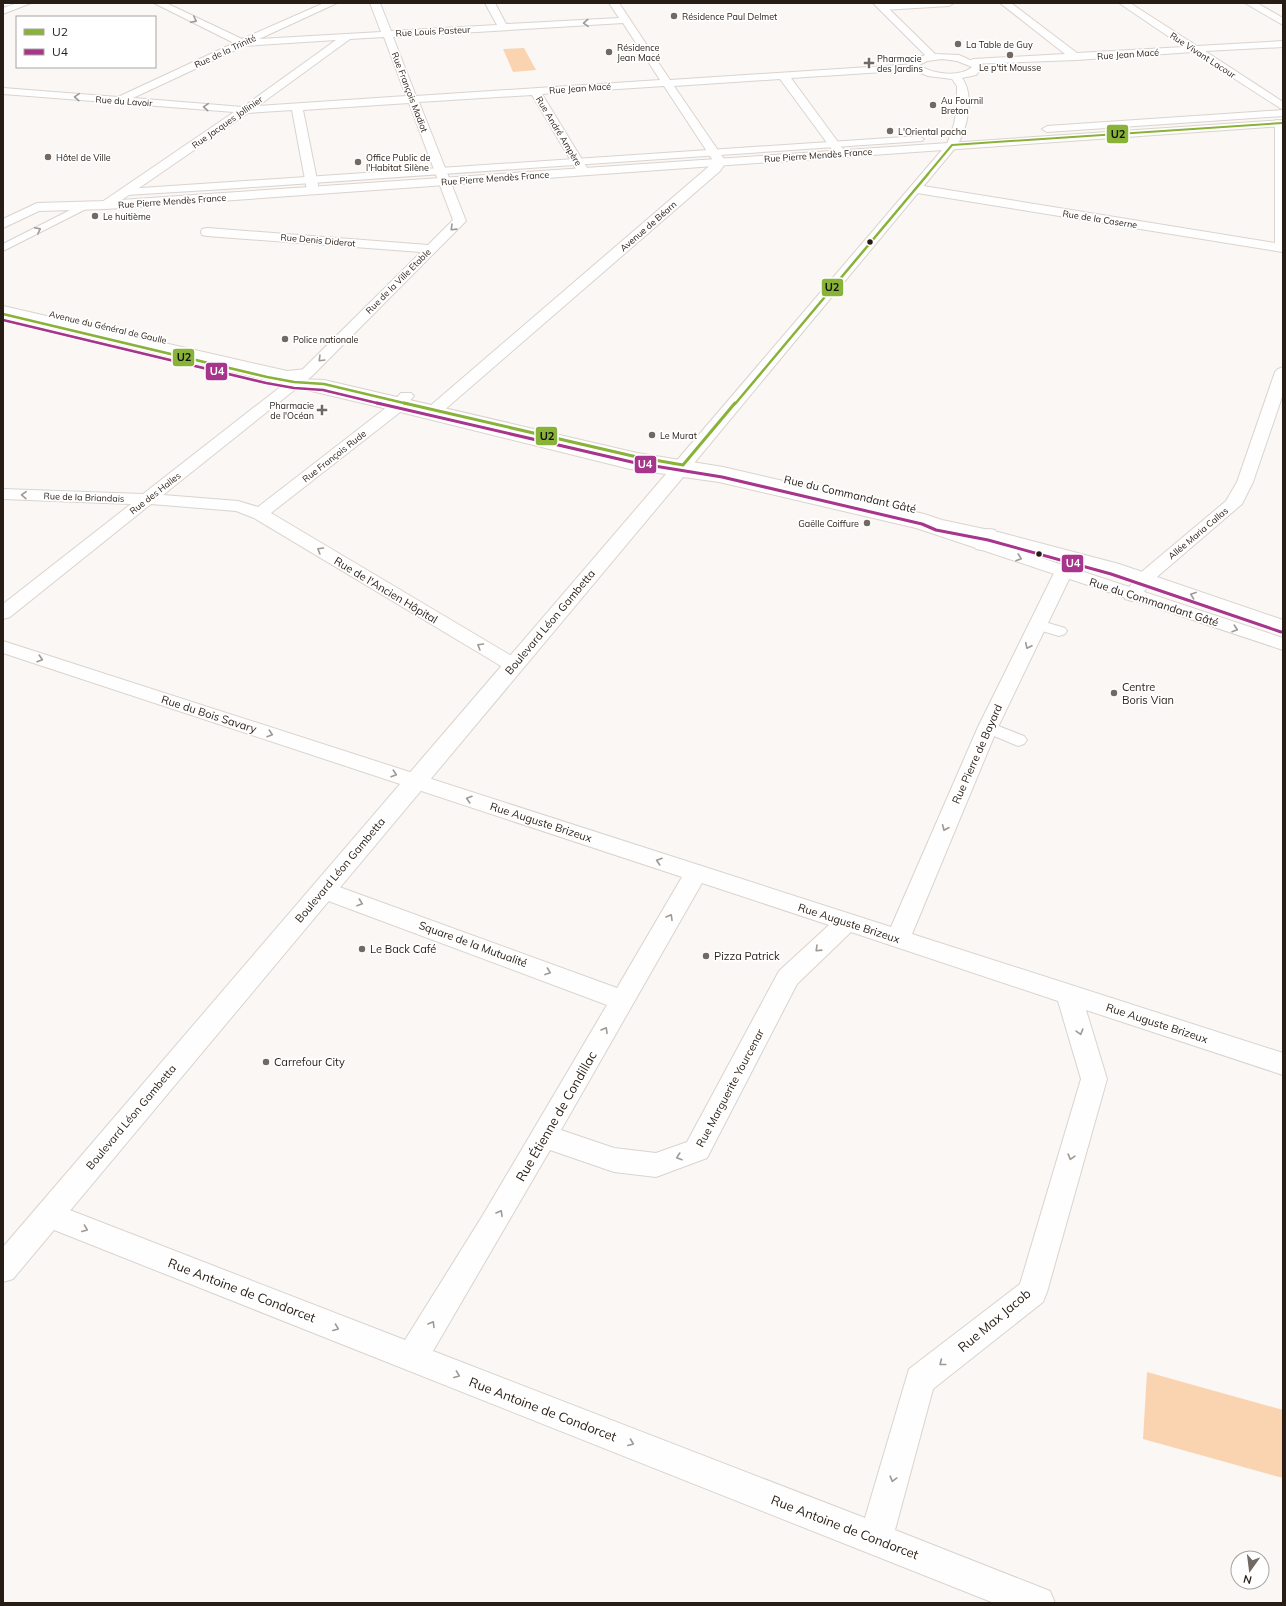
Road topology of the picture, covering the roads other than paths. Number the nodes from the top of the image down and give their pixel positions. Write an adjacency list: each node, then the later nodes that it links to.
1 (3, 3): 2 (street)
2 (7, 3)
3 (26, 3): 14 (street)
4 (159, 3): 20 (street, one-way to 20)
5 (332, 3): 20 (street, Rue de la Trinité)
6 (375, 3): 18 (street, Rue François Madiot)
7 (490, 3): 17 (street)
8 (614, 3): 15 (street)
9 (949, 3): 13 (street)
10 (1005, 3): 24 (street)
11 (1124, 3): 22 (street, Rue Vivant Lacour)
12 (1250, 3): 16 (street)
13 (880, 5): 23 (street)
14 (3, 11)
15 (625, 20): 17 (street, Rue Louis Pasteur, one-way to 17); 29 (street)
16 (1283, 22)
17 (502, 27): 18 (street, Rue Louis Pasteur)
18 (388, 34): 19 (street, Rue Louis Pasteur); 32 (street, Rue François Madiot)
19 (347, 37): 20 (street, Rue Louis Pasteur); 36 (street, Rue Jacques Jollinier)
20 (242, 43): 33 (street, Rue de la Trinité)
21 (1283, 44): 22 (street, Rue Jean Macé)
22 (1196, 49): 24 (street, Rue Jean Macé); 35 (street, Rue Vivant Lacour)
23 (933, 57): 25 (street, Rue Jean Macé); 26 (street)
24 (1076, 57): 25 (street, Rue Jean Macé)
25 (973, 62): 28 (street)
26 (915, 67): 27 (street, Rue Jean Macé); 28 (street)
27 (783, 75): 29 (street, Rue Jean Macé); 40 (street)
28 (955, 76): 39 (street, Boulevard Léon Gambetta)
29 (667, 83): 31 (street, Rue Jean Macé); 41 (street)
30 (3, 91): 33 (street, Rue du Lavoir, one-way to 30)
31 (535, 91): 32 (street, Rue Jean Macé); 42 (street, Rue André Ampère)
32 (412, 99): 34 (street, Rue Jean Macé); 43 (street, Rue François Madiot)
33 (119, 100): 36 (street, Rue du Lavoir, one-way to 33)
34 (297, 107): 36 (street, Rue Jean Macé); 44 (street)
35 (1283, 107)
36 (245, 110): 46 (street, Rue Jacques Jollinier)
37 (1281, 120): 39 (street, Rue Pierre Mendès France); 52 (street)
38 (919, 139): 40 (lane)
39 (952, 145): 40 (street, Rue Pierre Mendès France); 45 (street, Boulevard Léon Gambetta)
40 (837, 149): 41 (street, Rue Pierre Mendès France)
41 (717, 157): 42 (street, Rue Pierre Mendès France); 60 (street, Avenue de Béarn)
42 (580, 166): 43 (street, Rue Pierre Mendès France)
43 (442, 176): 44 (street, Rue Pierre Mendès France); 53 (street, Rue de la Ville Etable, one-way to 53)
44 (312, 186): 46 (lane); 47 (street, Rue Pierre Mendès France)
45 (917, 189): 52 (street, Rue de la Caserne); 61 (street, Boulevard Léon Gambetta)
46 (126, 192): 47 (street, Rue Jacques Jollinier)
47 (106, 205): 48 (street, Rue Pierre Mendès France)
48 (84, 206): 49 (street, Rue Pierre Mendès France); 51 (lane, one-way to 48)
49 (3, 224)
50 (207, 232): 53 (street, Rue Denis Diderot)
51 (3, 248)
52 (1282, 248)
53 (430, 249): 58 (street, Rue de la Ville Etable, one-way to 58)
54 (3, 303): 58 (street, Avenue du Général de Gaulle)
55 (3, 309): 58 (lane, Avenue du Général de Gaulle)
56 (3, 314): 58 (street, Avenue du Général de Gaulle)
57 (1283, 372): 67 (street, Allée Maria Callas)
58 (300, 378): 59 (street, Avenue du Général de Gaulle); 63 (street, Rue des Halles)
59 (401, 401): 60 (street, Avenue du Général de Gaulle); 64 (street, Rue François Rude)
60 (435, 409): 61 (street, Avenue du Général de Gaulle)
61 (683, 465): 65 (street, Rue du Commandant Gâté); 75 (street, Boulevard Léon Gambetta)
62 (3, 494): 63 (street, Rue de la Briandais, one-way to 62)
63 (147, 499): 64 (street, Rue de la Briandais); 69 (street, Rue des Halles)
64 (260, 514): 75 (street, Rue de l'Ancien Hôpital, one-way to 64)
65 (985, 540): 66 (street, Rue du Commandant Gâté, one-way to 66); 67 (street, Rue du Commandant Gâté)
66 (1063, 573): 68 (street, Rue du Commandant Gâté); 70 (street, Rue Pierre de Bayard)
67 (1145, 578): 68 (street, Allée Maria Callas); 71 (street, Rue du Commandant Gâté, one-way to 67)
68 (1132, 595): 73 (street, Rue du Commandant Gâté, one-way to 73)
69 (3, 612)
70 (1038, 625): 72 (lane); 76 (street, Rue Pierre de Bayard, one-way to 76)
71 (1283, 626)
72 (1059, 631)
73 (1283, 644)
74 (3, 647): 78 (street, Rue du Bois Savary, one-way to 78)
75 (513, 665): 78 (street, Boulevard Léon Gambetta)
76 (988, 727): 77 (lane); 82 (street, Rue Pierre de Bayard, one-way to 82)
77 (1018, 740)
78 (415, 781): 79 (street, Rue Auguste Brizeux, one-way to 78); 80 (street, Boulevard Léon Gambetta)
79 (696, 873): 81 (street, Rue Auguste Brizeux); 84 (street, Rue Étienne de Condillac, one-way to 79)
80 (323, 890): 84 (street, Square de la Mutualité, one-way to 84); 87 (street, Boulevard Léon Gambetta)
81 (847, 922): 82 (street, Rue Auguste Brizeux); 86 (street, Rue Marguerite Yourcenar, one-way to 86)
82 (898, 938): 83 (street, Rue Auguste Brizeux)
83 (1069, 994): 85 (street, Rue Auguste Brizeux); 90 (street, Rue Max Jacob, one-way to 90)
84 (622, 1000): 86 (street, Rue Étienne de Condillac, one-way to 84)
85 (1283, 1064)
86 (544, 1136): 89 (street, Rue Étienne de Condillac, one-way to 86)
87 (49, 1215): 88 (street, Boulevard Léon Gambetta); 89 (street, Rue Antoine de Condorcet, one-way to 89)
88 (3, 1269)
89 (412, 1357): 90 (street, Rue Antoine de Condorcet, one-way to 90)
90 (876, 1539): 91 (street, Rue Antoine de Condorcet)
91 (1038, 1603)

